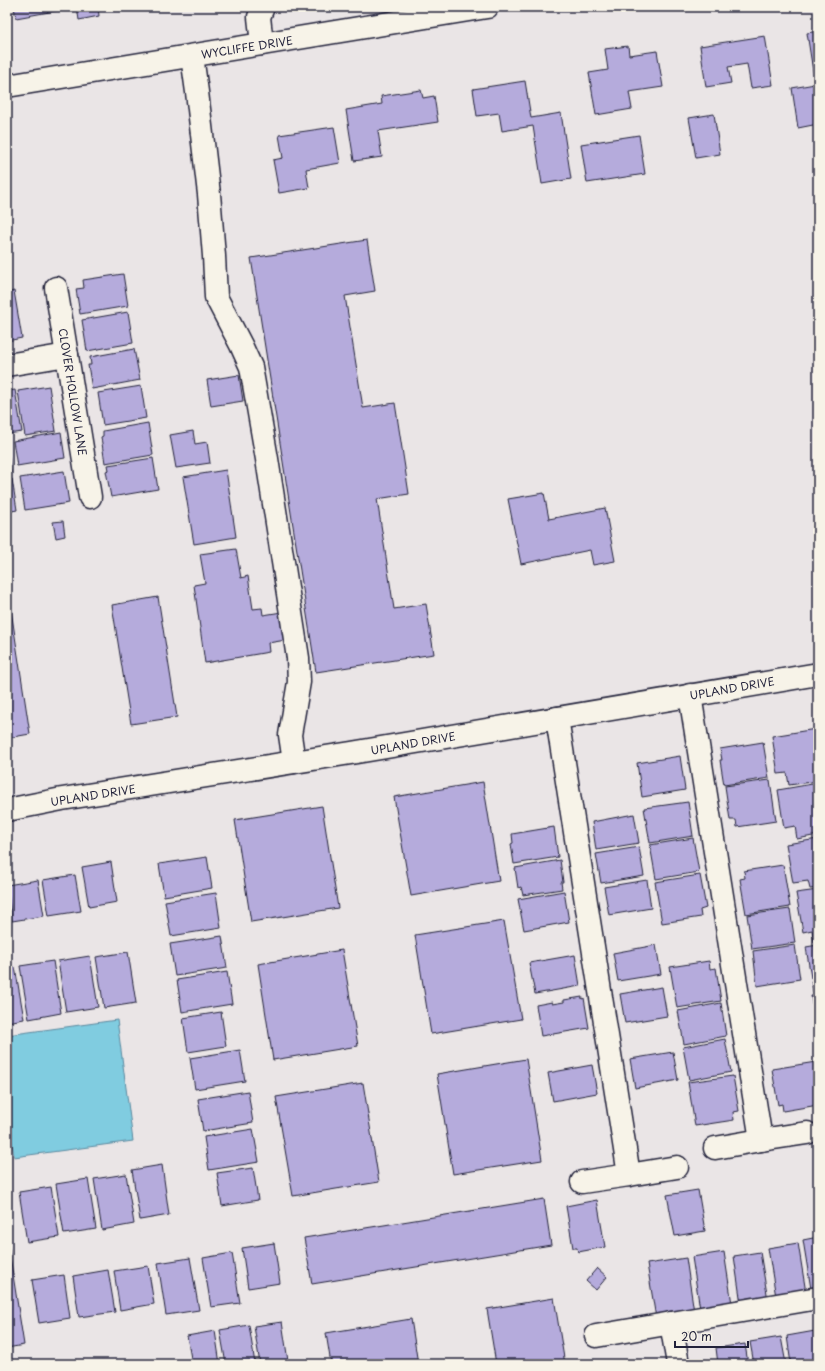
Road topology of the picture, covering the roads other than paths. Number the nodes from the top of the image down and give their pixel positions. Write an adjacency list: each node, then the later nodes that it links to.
1 (263, 7): 3 (street)
2 (487, 7): 3 (street, WYCLIFFE DRIVE)
3 (262, 44): 4 (street, WYCLIFFE DRIVE)
4 (192, 56): 5 (street, WYCLIFFE DRIVE); 13 (street)
5 (7, 86)
6 (56, 288): 7 (street, CLOVER HOLLOW LANE)
7 (67, 355): 8 (street); 9 (street, CLOVER HOLLOW LANE)
8 (7, 365)
9 (90, 496)
10 (818, 674): 11 (street, UPLAND DRIVE)
11 (690, 695): 12 (street, UPLAND DRIVE); 16 (street)
12 (557, 718): 13 (street, UPLAND DRIVE); 19 (street)
13 (294, 762): 14 (street, UPLAND DRIVE)
14 (7, 810)
15 (807, 1133): 16 (street)
16 (761, 1140): 17 (street)
17 (715, 1148)
18 (677, 1167): 19 (street)
19 (629, 1175): 20 (street)
20 (582, 1182)
21 (818, 1298): 22 (street)
22 (671, 1323): 23 (street); 24 (street)
23 (596, 1336)
24 (678, 1364)

